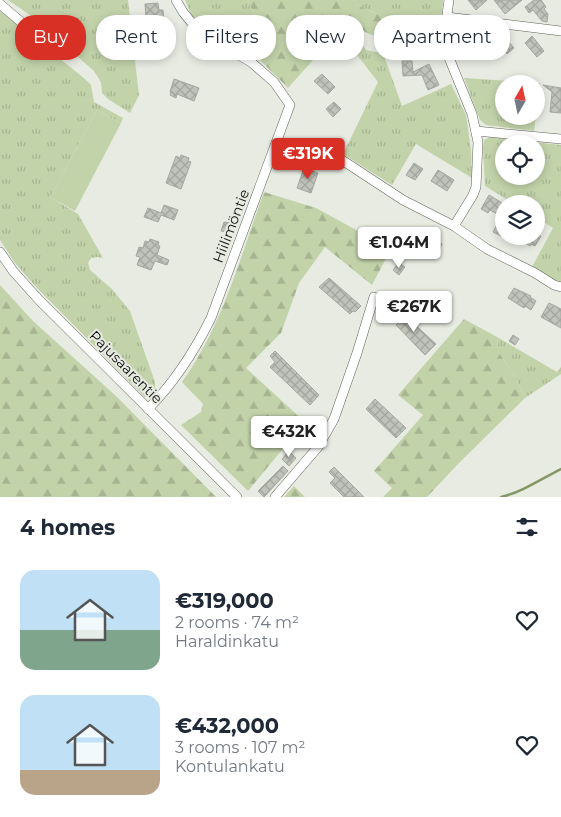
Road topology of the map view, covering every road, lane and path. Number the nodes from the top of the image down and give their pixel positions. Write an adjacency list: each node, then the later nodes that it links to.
1 (176, 0): 16 (street, Hiilimöntie)
2 (449, 0): 4 (street)
3 (0, 4): 5 (street)
4 (447, 15)
5 (15, 17)
6 (510, 24): 7 (street)
7 (561, 30)
8 (450, 60): 9 (street)
9 (476, 131): 10 (street); 12 (street)
10 (561, 139)
11 (342, 160): 12 (street)
12 (454, 226): 14 (street)
13 (0, 252): 16 (street, Pajusaarentie)
14 (561, 287)
15 (374, 297): 18 (street)
16 (148, 408): 17 (street, Pajusaarentie)
17 (237, 497)
18 (275, 497)

